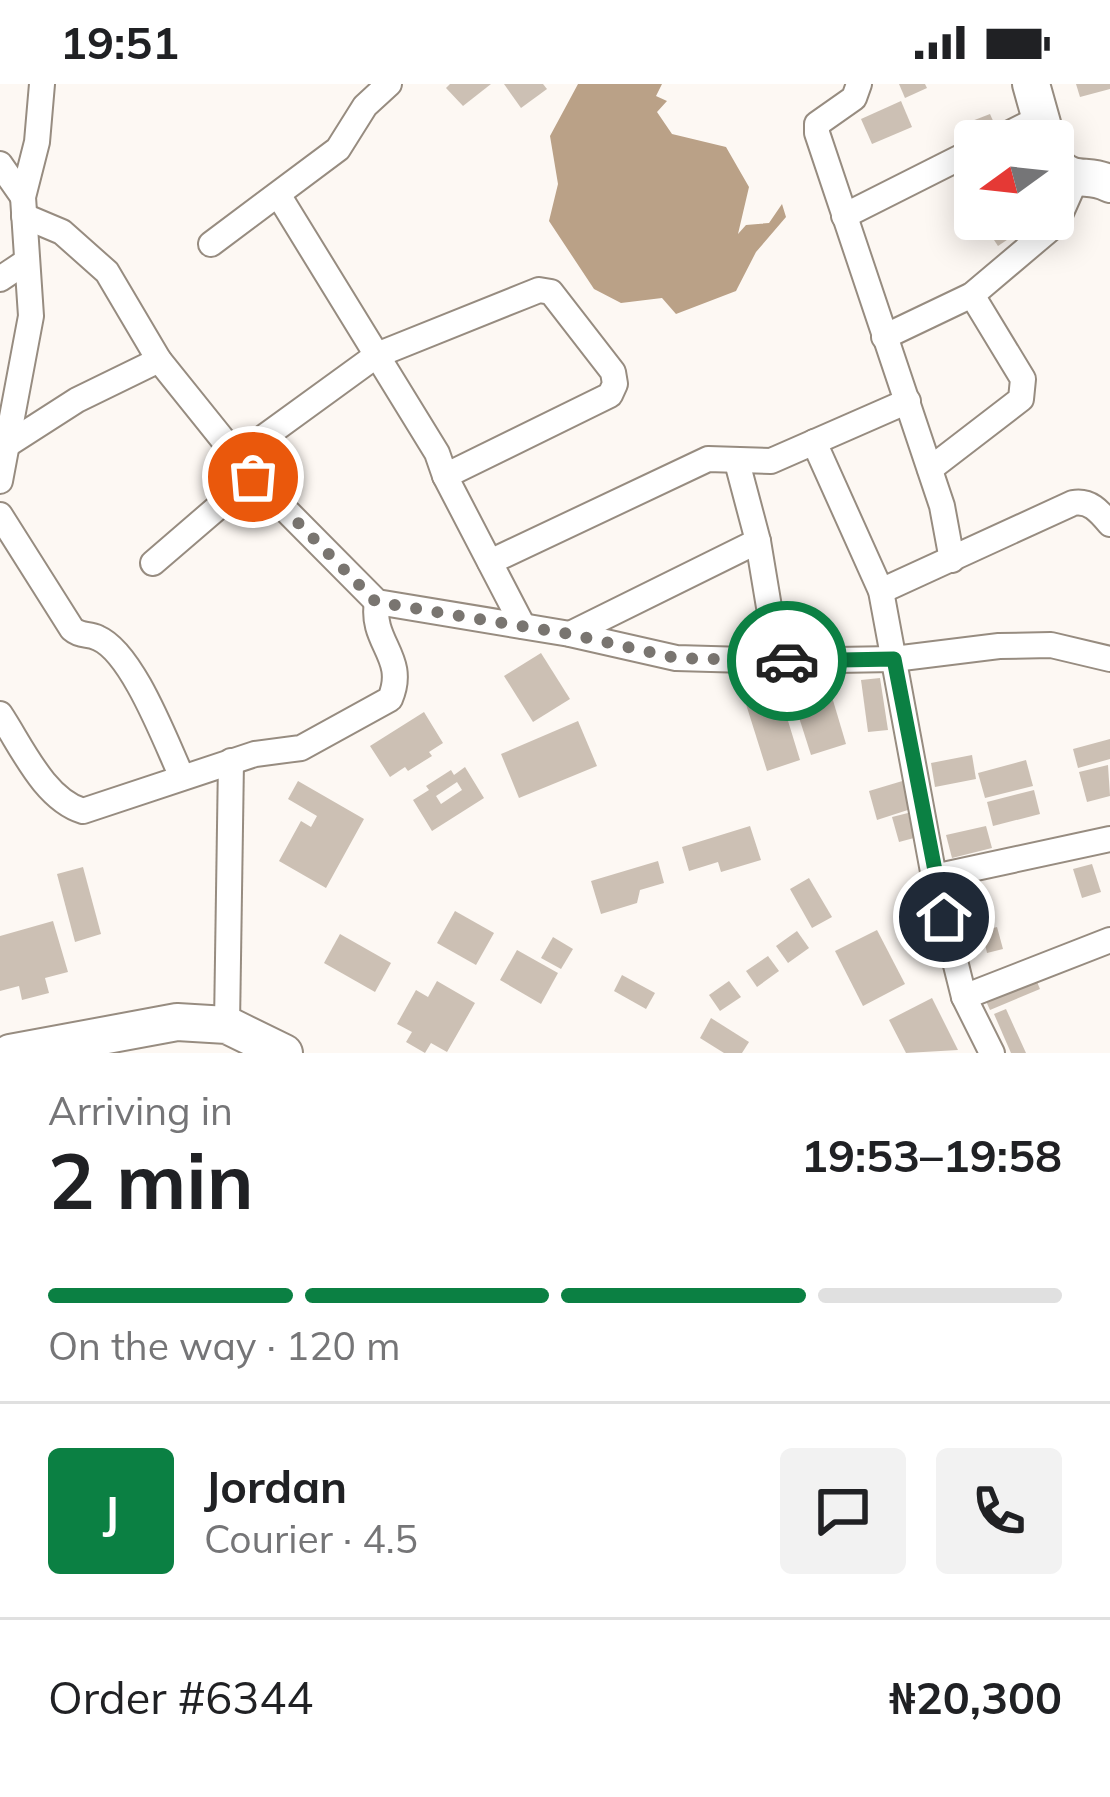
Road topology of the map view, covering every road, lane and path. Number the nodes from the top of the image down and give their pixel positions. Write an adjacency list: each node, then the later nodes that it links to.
1 (41, 84): 8 (street)
2 (389, 84): 7 (street)
3 (859, 84): 9 (street)
4 (954, 161): 9 (street)
5 (0, 164): 8 (street)
6 (1091, 176): 13 (street)
7 (279, 196): 10 (street); 15 (street)
8 (23, 207): 11 (street); 16 (street)
9 (844, 216): 14 (street)
10 (211, 244)
11 (27, 261): 12 (street); 19 (street)
12 (0, 279)
13 (972, 296): 14 (street); 22 (street)
14 (884, 337): 17 (street)
15 (377, 355): 20 (street); 23 (street); 23 (street)
16 (159, 360): 19 (street); 20 (street)
17 (908, 401): 18 (street); 22 (street)
18 (814, 442): 21 (street); 32 (street)
19 (10, 443): 25 (street)
20 (238, 456): 24 (street)
21 (736, 462): 28 (street); 30 (street)
22 (930, 469): 29 (street)
23 (445, 476): 30 (street)
24 (253, 477): 31 (street); 33 (street)
25 (0, 482)
26 (0, 515): 41 (street)
27 (1110, 524): 29 (street)
28 (758, 541): 35 (street); 38 (street)
29 (952, 560): 32 (street)
30 (490, 562): 34 (street)
31 (153, 563)
32 (880, 591): 36 (street)
33 (376, 602): 34 (street); 40 (street)
34 (523, 626): 35 (street)
35 (570, 634): 38 (street)
36 (894, 659): 37 (street); 38 (street); 43 (street)
37 (1110, 659)
38 (778, 661)
39 (0, 714): 41 (street)
40 (231, 761): 41 (street); 46 (street)
41 (182, 777)
42 (1110, 839): 43 (street)
43 (934, 878): 45 (street)
44 (1110, 940): 45 (street)
45 (964, 997): 49 (street)
46 (227, 1025): 47 (street); 48 (street)
47 (10, 1053)
48 (284, 1053)
49 (992, 1053)

